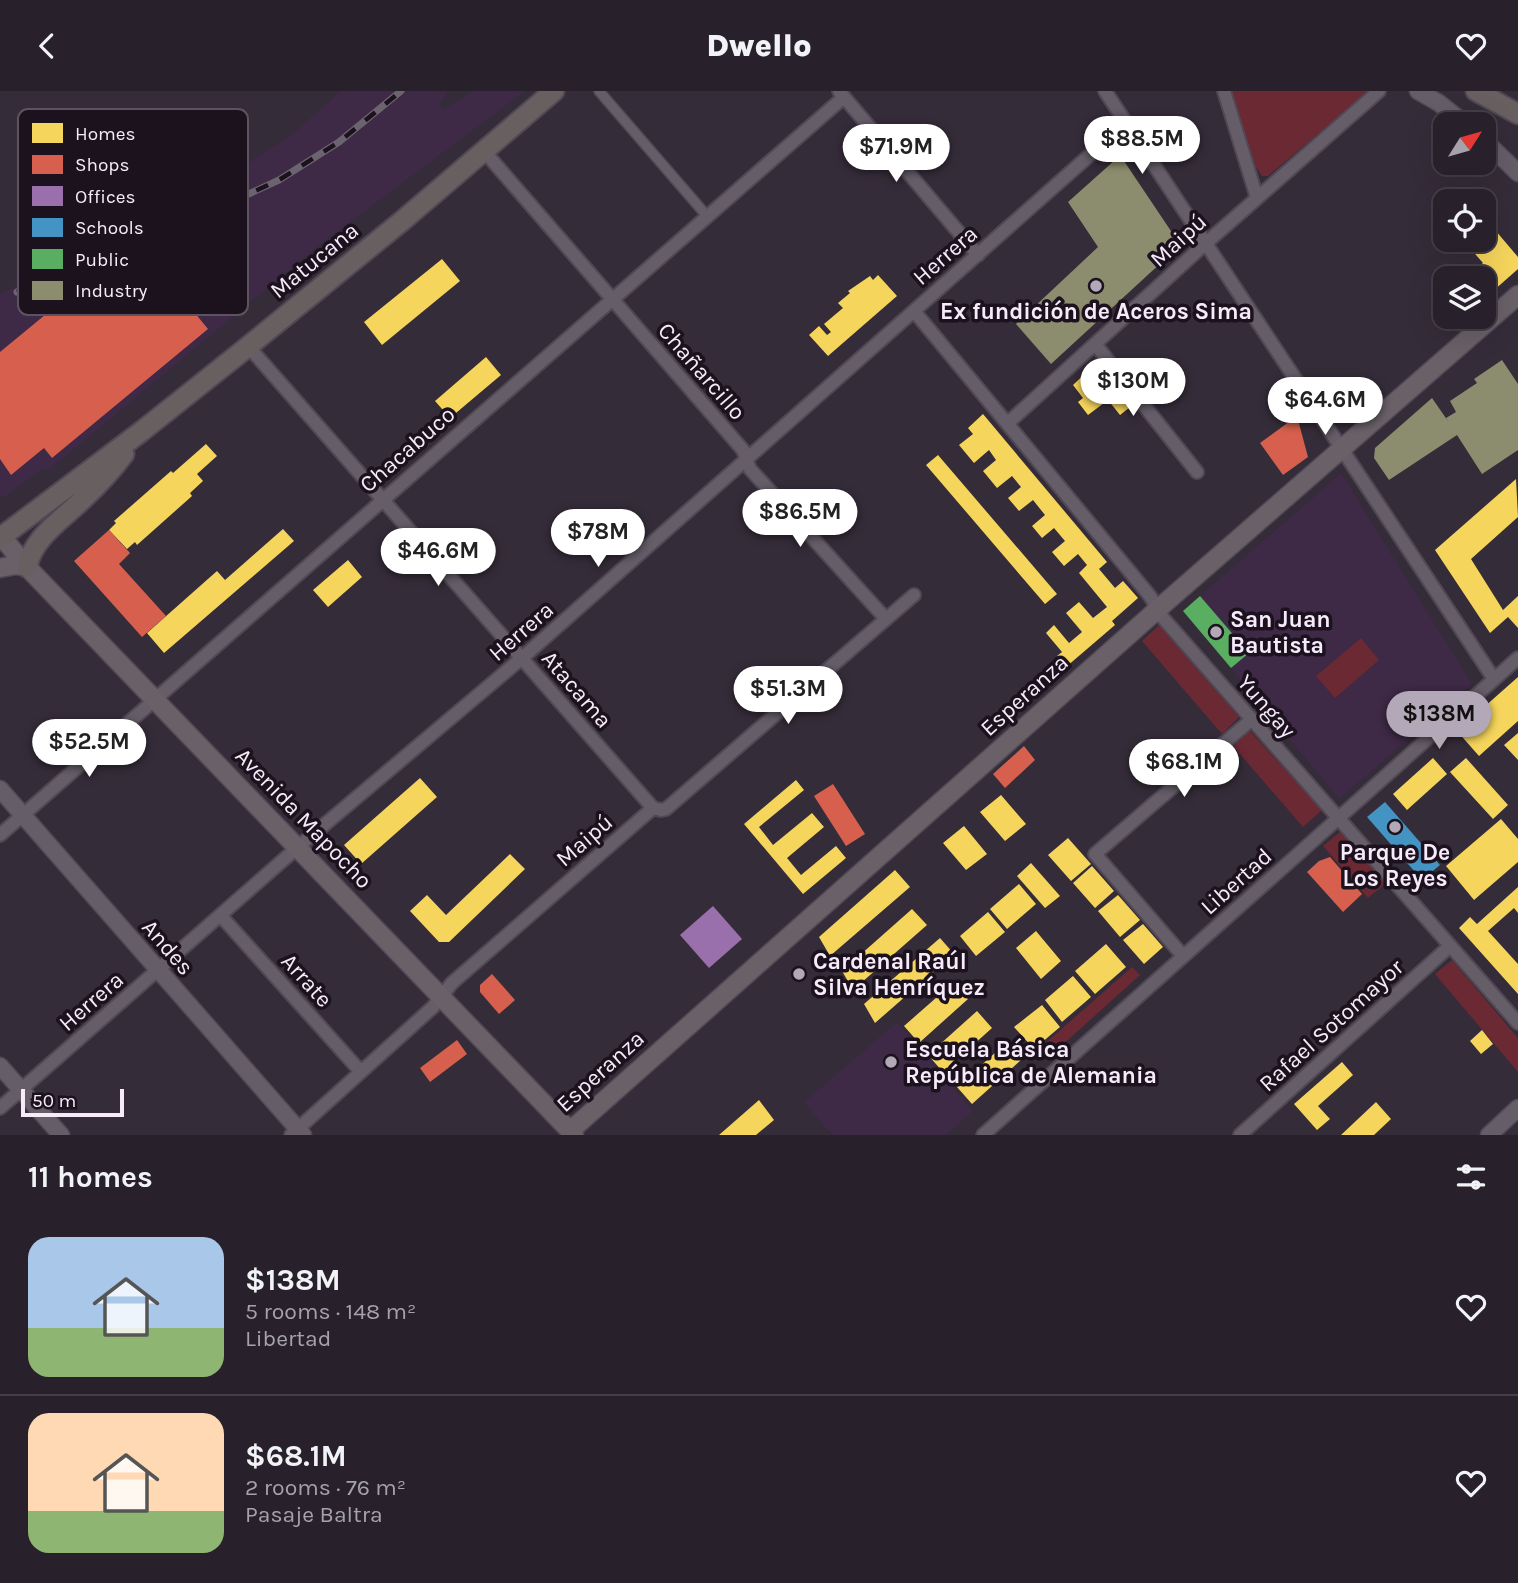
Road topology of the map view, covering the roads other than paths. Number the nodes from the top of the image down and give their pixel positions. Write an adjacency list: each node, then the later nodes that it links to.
1 (554, 91): 12 (main road, Matucana)
2 (599, 91): 16 (street)
3 (1105, 91): 11 (street)
4 (1224, 91): 15 (street)
5 (1379, 91): 15 (street, Maipú)
6 (1418, 91): 9 (street)
7 (1476, 91): 10 (main road)
8 (841, 94): 16 (street, Chacabuco); 18 (street)
9 (1450, 112)
10 (1518, 114)
11 (1126, 123): 17 (street); 18 (street, Herrera)
12 (484, 151): 20 (street, Chañarcillo); 23 (main road, Matucana)
13 (1496, 152): 14 (street)
14 (1518, 173)
15 (1257, 198): 17 (street, Maipú)
16 (707, 216): 20 (street, Chacabuco)
17 (1206, 243): 22 (street, Maipú); 26 (street)
18 (978, 255): 21 (street, Herrera)
19 (1518, 295): 26 (main road, Esperanza)
20 (612, 298): 27 (street, Chañarcillo); 29 (street, Chacabuco)
21 (915, 311): 24 (street, Yungay); 27 (street, Herrera)
22 (1095, 344): 24 (street, Maipú); 28 (street)
23 (248, 346): 25 (main road, Matucana); 29 (street, Atacama)
24 (1008, 423): 34 (street, Yungay)
25 (142, 431): 30 (main road, Matucana); 31 (main road)
26 (1342, 448): 34 (main road, Esperanza); 38 (street)
27 (747, 459): 35 (street, Chañarcillo); 36 (street, Herrera)
28 (1197, 472)
29 (382, 499): 36 (street, Atacama); 39 (street, Chacabuco)
30 (1, 536): 31 (main road, Avenida Mapocho)
31 (27, 567): 32 (main road); 39 (main road, Avenida Mapocho)
32 (0, 568)
33 (914, 595): 35 (street, Maipú)
34 (1158, 609): 40 (street, Yungay); 59 (main road, Esperanza)
35 (886, 619): 42 (street, Maipú)
36 (522, 658): 42 (street, Atacama); 46 (street, Herrera)
37 (1518, 658): 38 (street, Libertad)
38 (1494, 679): 44 (street, Libertad)
39 (155, 699): 43 (street, Chacabuco); 46 (main road, Avenida Mapocho)
40 (1251, 720): 44 (street, Yungay); 49 (street)
41 (0, 789): 43 (street, Andes)
42 (653, 808): 51 (street, Maipú)
43 (23, 815): 45 (street, Chacabuco); 50 (street, Andes)
44 (1338, 819): 48 (street, Yungay); 49 (street, Libertad)
45 (0, 835)
46 (298, 847): 47 (street, Herrera); 51 (main road, Avenida Mapocho)
47 (221, 916): 50 (street, Herrera); 54 (street, Arrate)
48 (1450, 946): 52 (street, Yungay); 62 (street, Rafael Sotomayor)
49 (1184, 956): 61 (street, Libertad)
50 (158, 971): 55 (street, Herrera); 58 (street, Andes)
51 (441, 996): 54 (street, Maipú); 59 (main road, Avenida Mapocho)
52 (1518, 1023)
53 (0, 1066): 55 (street)
54 (361, 1072): 58 (street, Maipú)
55 (21, 1090): 56 (street, Herrera); 60 (street)
56 (0, 1108)
57 (1518, 1108): 63 (street)
58 (297, 1133)
59 (570, 1134)
60 (61, 1135)
61 (983, 1135)
62 (1240, 1135)
63 (1489, 1135)

